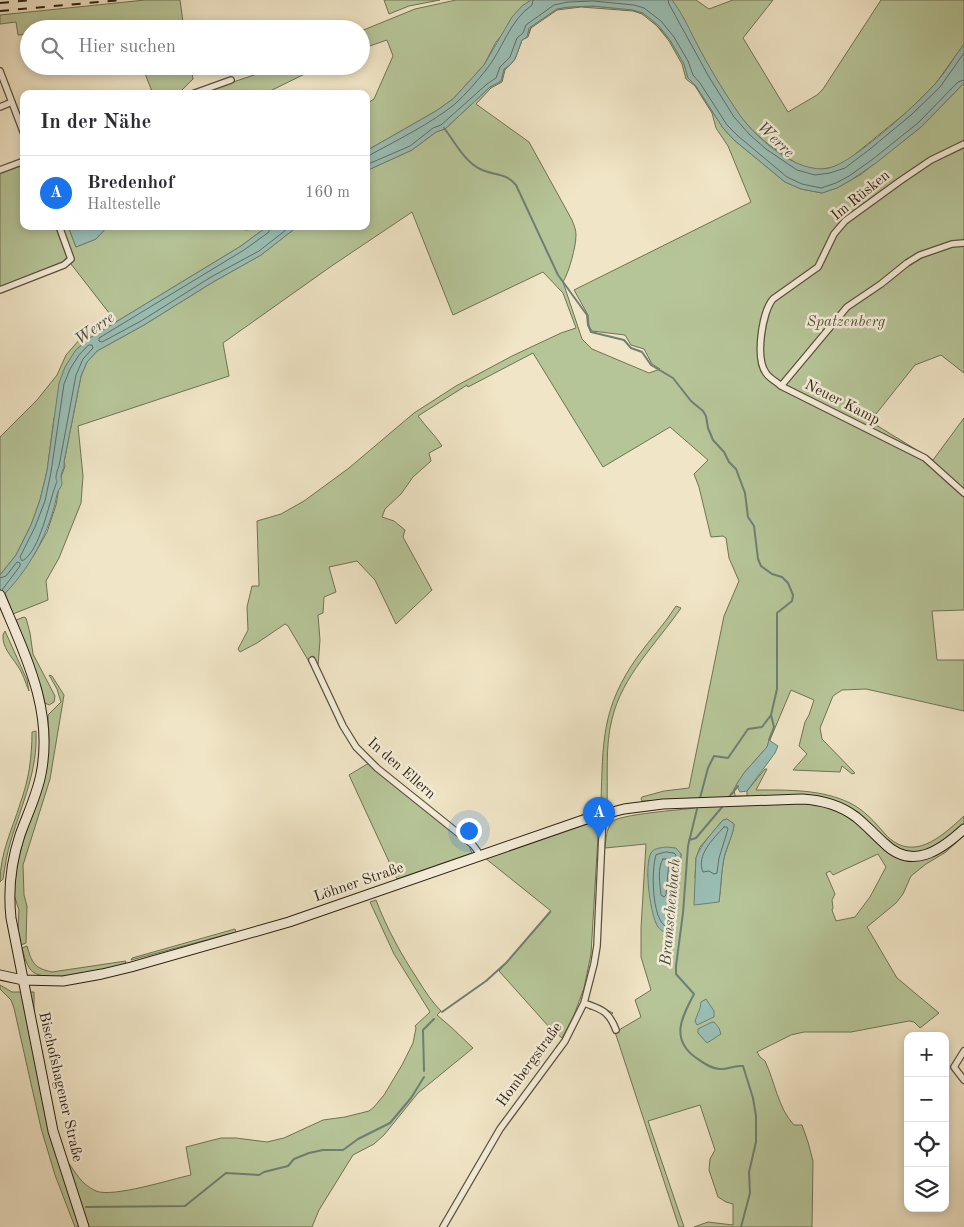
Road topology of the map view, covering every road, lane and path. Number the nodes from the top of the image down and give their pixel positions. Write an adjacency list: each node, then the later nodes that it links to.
1 (0, 71): 4 (street)
2 (231, 80): 3 (street)
3 (203, 90)
4 (12, 102): 5 (street); 6 (street)
5 (0, 107)
6 (20, 123)
7 (964, 144): 13 (street, Im Rüsken)
8 (20, 162): 9 (street)
9 (0, 170)
10 (60, 230): 12 (street)
11 (964, 243): 14 (street)
12 (0, 290)
13 (768, 304): 14 (street, Neuer Kamp)
14 (781, 386): 15 (street, Neuer Kamp)
15 (964, 494)
16 (0, 595): 22 (main road, Bischofshagener Straße)
17 (312, 660): 20 (street, In den Ellern)
18 (603, 814): 19 (main road, Löhner Straße); 20 (main road, Löhner Straße); 23 (street, Hombergstraße)
19 (964, 829)
20 (481, 856): 22 (main road, Löhner Straße)
21 (0, 975): 22 (main road, Löhner Straße)
22 (23, 980): 27 (main road, Bischofshagener Straße)
23 (584, 1003): 24 (street); 28 (street, Hombergstraße)
24 (616, 1030)
25 (964, 1051): 26 (street)
26 (964, 1080)
27 (84, 1227)
28 (443, 1227)

